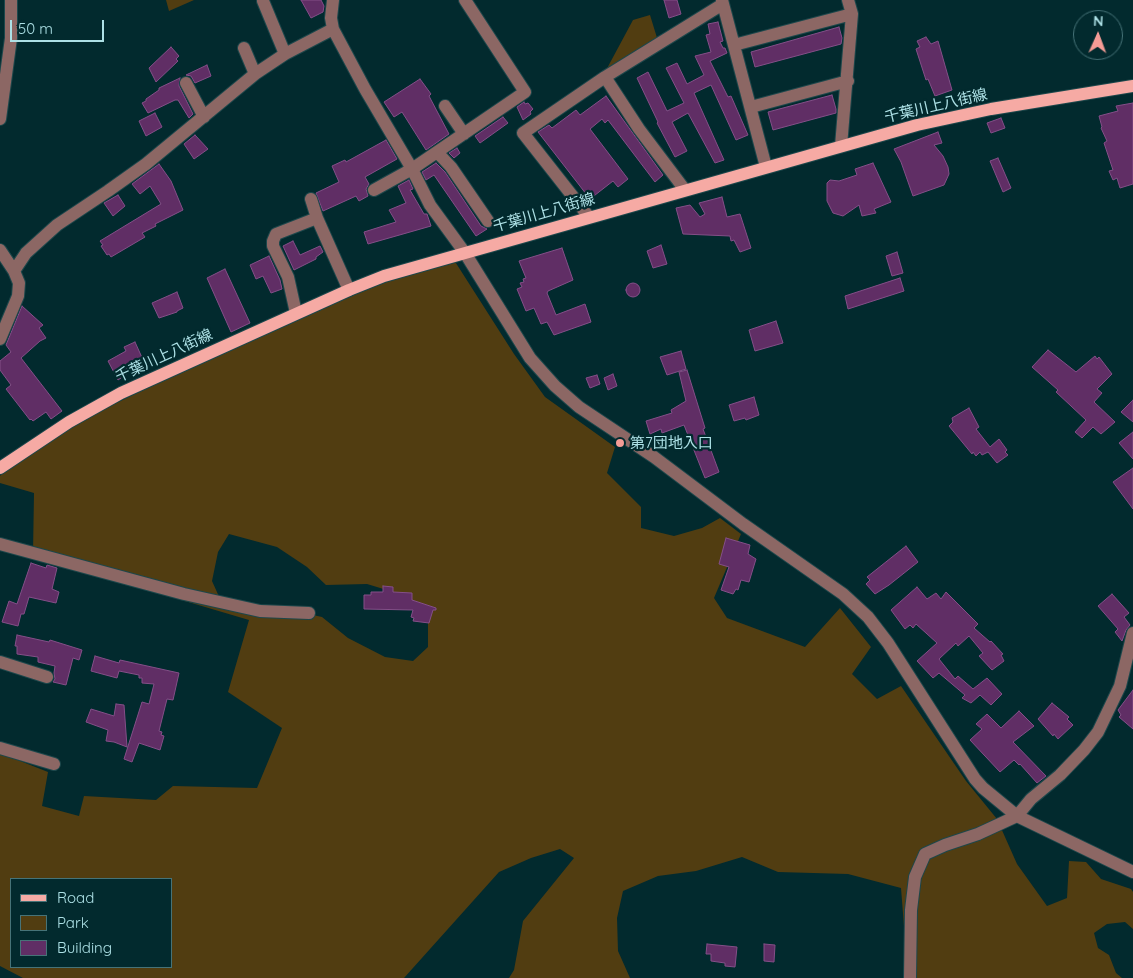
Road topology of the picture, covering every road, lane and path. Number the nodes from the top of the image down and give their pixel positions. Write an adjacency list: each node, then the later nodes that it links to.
1 (11, 0): 20 (street)
2 (263, 0): 11 (street)
3 (333, 0): 8 (street)
4 (465, 0): 21 (street)
5 (848, 0): 7 (street)
6 (723, 2): 9 (street); 13 (street)
7 (852, 14): 9 (street); 14 (street)
8 (334, 29): 11 (street); 25 (street)
9 (734, 45): 18 (street)
10 (244, 48): 12 (street)
11 (285, 54): 12 (street)
12 (255, 74): 19 (street)
13 (604, 77): 27 (street); 29 (street)
14 (848, 81): 18 (street); 22 (street)
15 (186, 83): 19 (street)
16 (1133, 86): 22 (main road, 千葉川上八街線)
17 (445, 106): 21 (street)
18 (751, 107): 24 (street)
19 (204, 117): 34 (street)
20 (0, 119)
21 (464, 134): 23 (street)
22 (841, 146): 24 (main road, 千葉川上八街線)
23 (437, 152): 25 (street); 31 (street)
24 (766, 167): 27 (main road, 千葉川上八街線)
25 (412, 169): 26 (street); 33 (street)
26 (374, 190)
27 (685, 190): 29 (main road, 千葉川上八街線)
28 (311, 198): 30 (street)
29 (589, 217): 33 (main road, 千葉川上八街線)
30 (317, 218): 35 (street); 36 (street)
31 (488, 221)
32 (0, 250): 34 (street)
33 (465, 253): 35 (main road, 千葉川上八街線); 46 (street)
34 (14, 271): 37 (street)
35 (349, 290): 36 (main road, 千葉川上八街線)
36 (296, 313): 38 (main road, 千葉川上八街線)
37 (0, 339)
38 (0, 468)
39 (0, 544): 40 (street)
40 (309, 613)
41 (1133, 633): 46 (street)
42 (0, 662): 43 (street)
43 (47, 677)
44 (0, 748): 45 (street)
45 (54, 764)
46 (1017, 816): 47 (street); 48 (street)
47 (1133, 872)
48 (910, 978)

